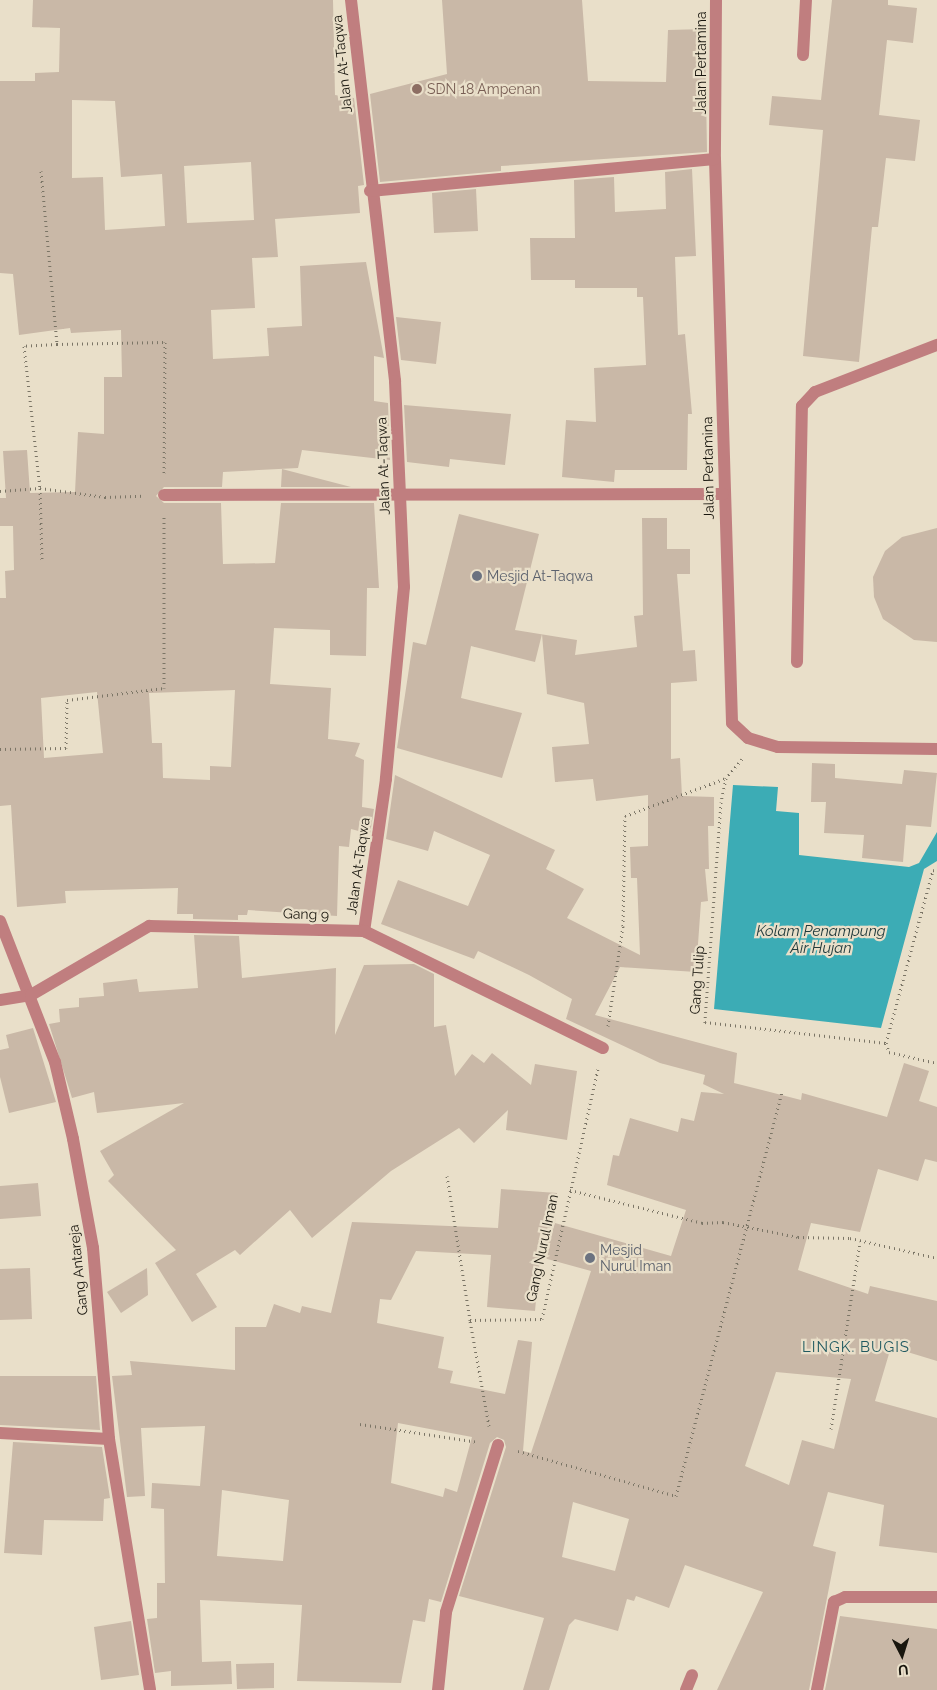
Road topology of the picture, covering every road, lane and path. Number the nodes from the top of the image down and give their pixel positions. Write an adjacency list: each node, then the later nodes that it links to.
1 (351, 0): 7 (street, Jalan At-Taqwa)
2 (716, 0): 5 (street, Jalan Pertamina)
3 (806, 0): 4 (street)
4 (803, 54)
5 (715, 159): 7 (street); 13 (street, Jalan Pertamina)
6 (41, 171): 8 (path)
7 (370, 190): 12 (street, Jalan At-Taqwa)
8 (57, 344): 10 (path); 14 (path)
9 (937, 345): 16 (street)
10 (40, 488): 11 (path); 14 (path); 15 (path)
11 (0, 491)
12 (399, 494): 13 (street); 14 (street); 23 (street, Jalan At-Taqwa)
13 (723, 494): 17 (street, Jalan Pertamina)
14 (164, 495): 18 (path)
15 (42, 561)
16 (798, 662)
17 (758, 742): 19 (street, Jalan Pertamina); 20 (path)
18 (0, 749)
19 (937, 749)
20 (726, 778): 26 (path, Gang Tulip); 27 (path, Gang Nurul Iman)
21 (937, 871): 26 (path)
22 (0, 921): 24 (street, Gang Antareja)
23 (364, 931): 24 (street, Gang 9); 27 (street, Gang 9)
24 (31, 995): 25 (street, Gang 9); 39 (street, Gang Antareja)
25 (0, 1000)
26 (886, 1043): 28 (path, Gang Tulip)
27 (603, 1048): 31 (path, Gang Nurul Iman)
28 (937, 1063)
29 (782, 1093): 32 (path)
30 (447, 1176): 35 (path)
31 (570, 1190): 32 (path); 35 (path, Gang Nurul Iman)
32 (747, 1227): 33 (path); 40 (path)
33 (860, 1241): 34 (path); 37 (path)
34 (937, 1258)
35 (470, 1320): 40 (path)
36 (360, 1424): 40 (path)
37 (831, 1429)
38 (0, 1433): 39 (street)
39 (109, 1439): 43 (street, Gang Antareja)
40 (495, 1445): 44 (street)
41 (937, 1597): 46 (street)
42 (692, 1675): 45 (street)
43 (150, 1690)
44 (438, 1690)
45 (686, 1690)
46 (817, 1690)

